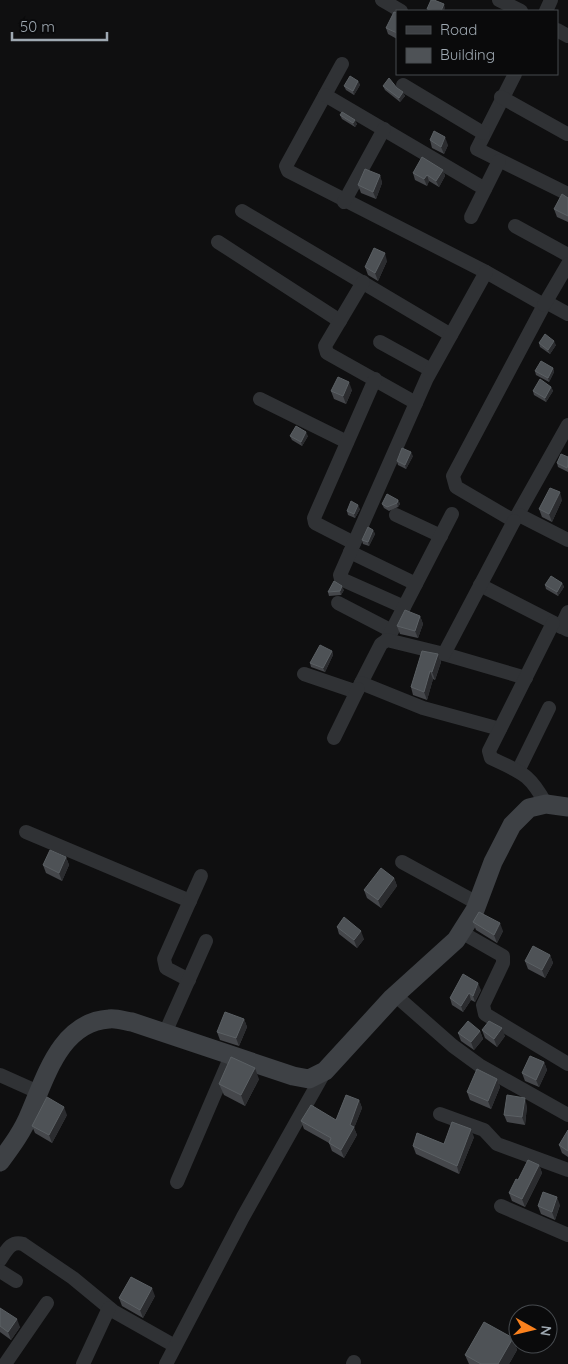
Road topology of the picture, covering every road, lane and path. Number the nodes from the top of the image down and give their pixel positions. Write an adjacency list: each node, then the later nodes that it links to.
1 (382, 0): 3 (street)
2 (499, 0): 4 (street)
3 (399, 10)
4 (519, 10)
5 (342, 64): 8 (street)
6 (510, 76): 9 (street)
7 (403, 85): 11 (street)
8 (325, 95): 10 (street); 16 (street)
9 (501, 98): 11 (street); 12 (street)
10 (384, 129): 14 (street); 16 (street)
11 (483, 134): 13 (street)
12 (567, 134)
13 (499, 161): 14 (street); 15 (street)
14 (485, 189): 18 (street)
15 (568, 194)
16 (344, 202): 23 (street)
17 (242, 211): 24 (street)
18 (471, 217)
19 (515, 226): 21 (street)
20 (218, 242): 27 (street)
21 (568, 255)
22 (568, 264): 25 (street)
23 (486, 272): 25 (street); 28 (street)
24 (363, 282): 27 (street); 28 (street)
25 (546, 303): 26 (street); 38 (street)
26 (568, 314)
27 (340, 322): 31 (street)
28 (451, 335): 30 (street)
29 (380, 342): 30 (street)
30 (431, 370): 33 (street)
31 (375, 379): 33 (street); 35 (street)
32 (260, 399): 35 (street)
33 (416, 403): 41 (street)
34 (568, 424): 38 (street)
35 (347, 442): 41 (street)
36 (452, 514): 39 (street)
37 (396, 515): 39 (street)
38 (516, 518): 40 (street); 43 (street)
39 (440, 536): 42 (street)
40 (568, 540)
41 (352, 547): 42 (street); 45 (street)
42 (416, 584): 45 (street)
43 (480, 585): 47 (street); 49 (street)
44 (338, 603): 48 (street)
45 (404, 607): 48 (street)
46 (568, 612): 47 (street)
47 (561, 627): 51 (street)
48 (389, 635): 49 (street); 52 (street)
49 (444, 654): 51 (street)
50 (304, 674): 52 (street)
51 (526, 678): 54 (street)
52 (360, 686): 54 (street); 55 (street)
53 (549, 708): 56 (street)
54 (500, 728): 56 (street)
55 (334, 738)
56 (518, 770): 57 (street)
57 (546, 804): 58 (street); 63 (street)
58 (568, 807)
59 (26, 832): 62 (street)
60 (402, 862): 63 (street)
61 (201, 876): 62 (street)
62 (190, 901): 66 (street)
63 (477, 903): 64 (street)
64 (461, 932): 67 (street); 70 (street)
65 (206, 941): 66 (street)
66 (189, 980): 68 (street)
67 (395, 995): 71 (street); 75 (street)
68 (165, 1033): 69 (street); 73 (street)
69 (231, 1056): 71 (street); 78 (street)
70 (568, 1064)
71 (325, 1071): 86 (street)
72 (0, 1075): 73 (street)
73 (38, 1092): 76 (street)
74 (440, 1114): 77 (street)
75 (568, 1115)
76 (4, 1150)
77 (568, 1170)
78 (177, 1182)
79 (501, 1206): 80 (street)
80 (568, 1235)
81 (0, 1260): 85 (street)
82 (0, 1271): 83 (street)
83 (16, 1281)
84 (47, 1303): 87 (street)
85 (109, 1308): 86 (street); 88 (street)
86 (175, 1346): 89 (street)
87 (8, 1363)
88 (84, 1364)
89 (166, 1364)

